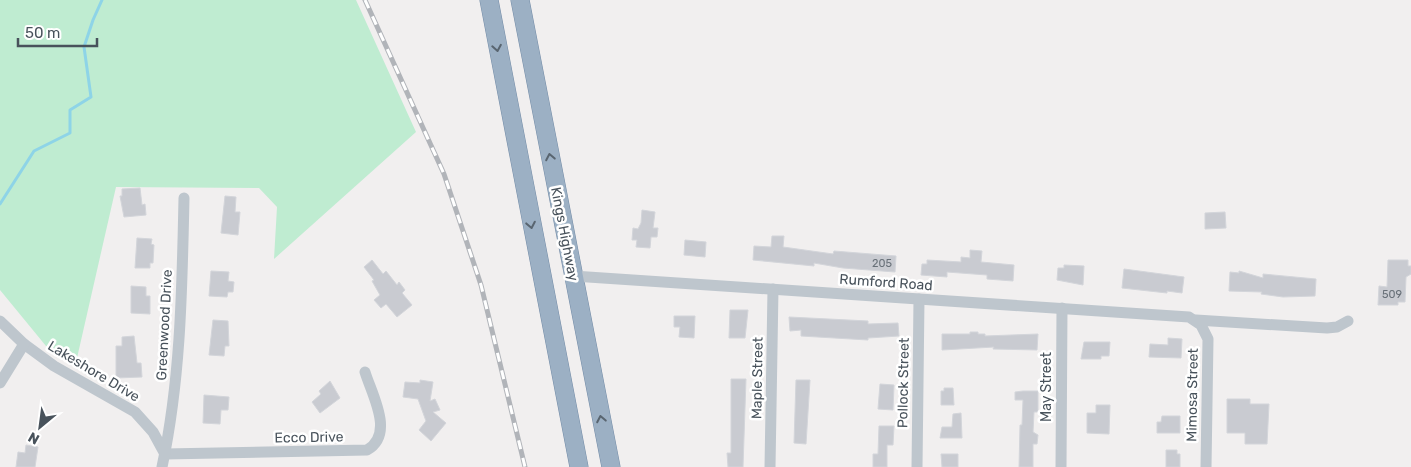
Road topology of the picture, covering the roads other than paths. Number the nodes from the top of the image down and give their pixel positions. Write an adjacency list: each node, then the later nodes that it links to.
1 (489, 0): 16 (highway, one-way to 16)
2 (520, 0): 4 (highway, Kings Highway, one-way to 2)
3 (184, 198): 14 (street, Greenwood Drive)
4 (573, 276): 5 (street, Rumford Road); 17 (highway, Kings Highway, one-way to 4)
5 (773, 288): 6 (street, Rumford Road); 18 (street, Maple Street)
6 (919, 299): 7 (street, Rumford Road); 19 (street, Pollock Street)
7 (1062, 308): 10 (street, Rumford Road); 20 (street, May Street)
8 (0, 321): 11 (street, Lakeshore Drive)
9 (1348, 321): 10 (street, Rumford Road)
10 (1199, 322): 21 (street, Mimosa Street)
11 (24, 344): 13 (street); 14 (street, Lakeshore Drive)
12 (365, 372): 14 (street, Ecco Drive)
13 (0, 383)
14 (165, 454): 15 (street, Greenwood Drive)
15 (162, 467)
16 (579, 467)
17 (611, 467)
18 (770, 467)
19 (917, 467)
20 (1061, 467)
21 (1206, 467)

